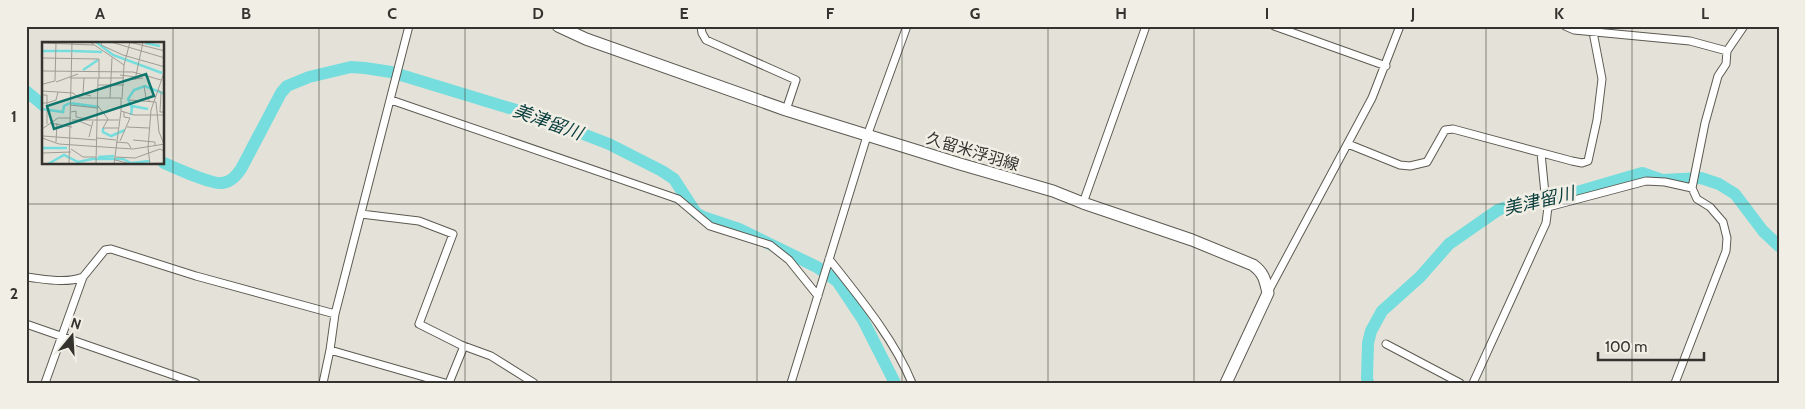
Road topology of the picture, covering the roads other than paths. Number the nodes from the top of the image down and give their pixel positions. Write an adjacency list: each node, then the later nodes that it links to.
1 (410, 26): 13 (street)
2 (558, 26): 14 (main road, 久留米浮羽線)
3 (701, 26): 14 (street)
4 (907, 26): 15 (street)
5 (1146, 26): 19 (street)
6 (1274, 26): 12 (street)
7 (1400, 26): 12 (street)
8 (1566, 26): 10 (street)
9 (1744, 26): 11 (street)
10 (1592, 30): 11 (street); 17 (street)
11 (1727, 51): 18 (street)
12 (1386, 66): 16 (street)
13 (391, 100): 21 (street); 26 (street)
14 (786, 110): 15 (main road, 久留米浮羽線)
15 (866, 136): 19 (main road, 久留米浮羽線); 22 (street)
16 (1348, 144): 17 (street); 25 (street)
17 (1541, 153): 20 (street)
18 (1693, 186): 20 (street); 44 (street)
19 (1083, 203): 25 (main road, 久留米浮羽線)
20 (1547, 205): 43 (street)
21 (361, 214): 27 (street); 31 (street)
22 (829, 260): 26 (street); 40 (street)
23 (26, 277): 24 (street)
24 (83, 277): 27 (street); 29 (street)
25 (1268, 292): 41 (main road)
26 (818, 296): 39 (street)
27 (335, 314): 32 (street)
28 (26, 324): 29 (street)
29 (61, 336): 33 (street); 34 (street)
30 (1386, 344): 42 (street)
31 (464, 346): 37 (street); 38 (street)
32 (330, 350): 35 (street); 36 (street)
33 (45, 383)
34 (196, 383)
35 (323, 383)
36 (444, 383)
37 (449, 383)
38 (534, 383)
39 (791, 383)
40 (912, 383)
41 (1226, 383)
42 (1460, 383)
43 (1473, 383)
44 (1675, 383)

